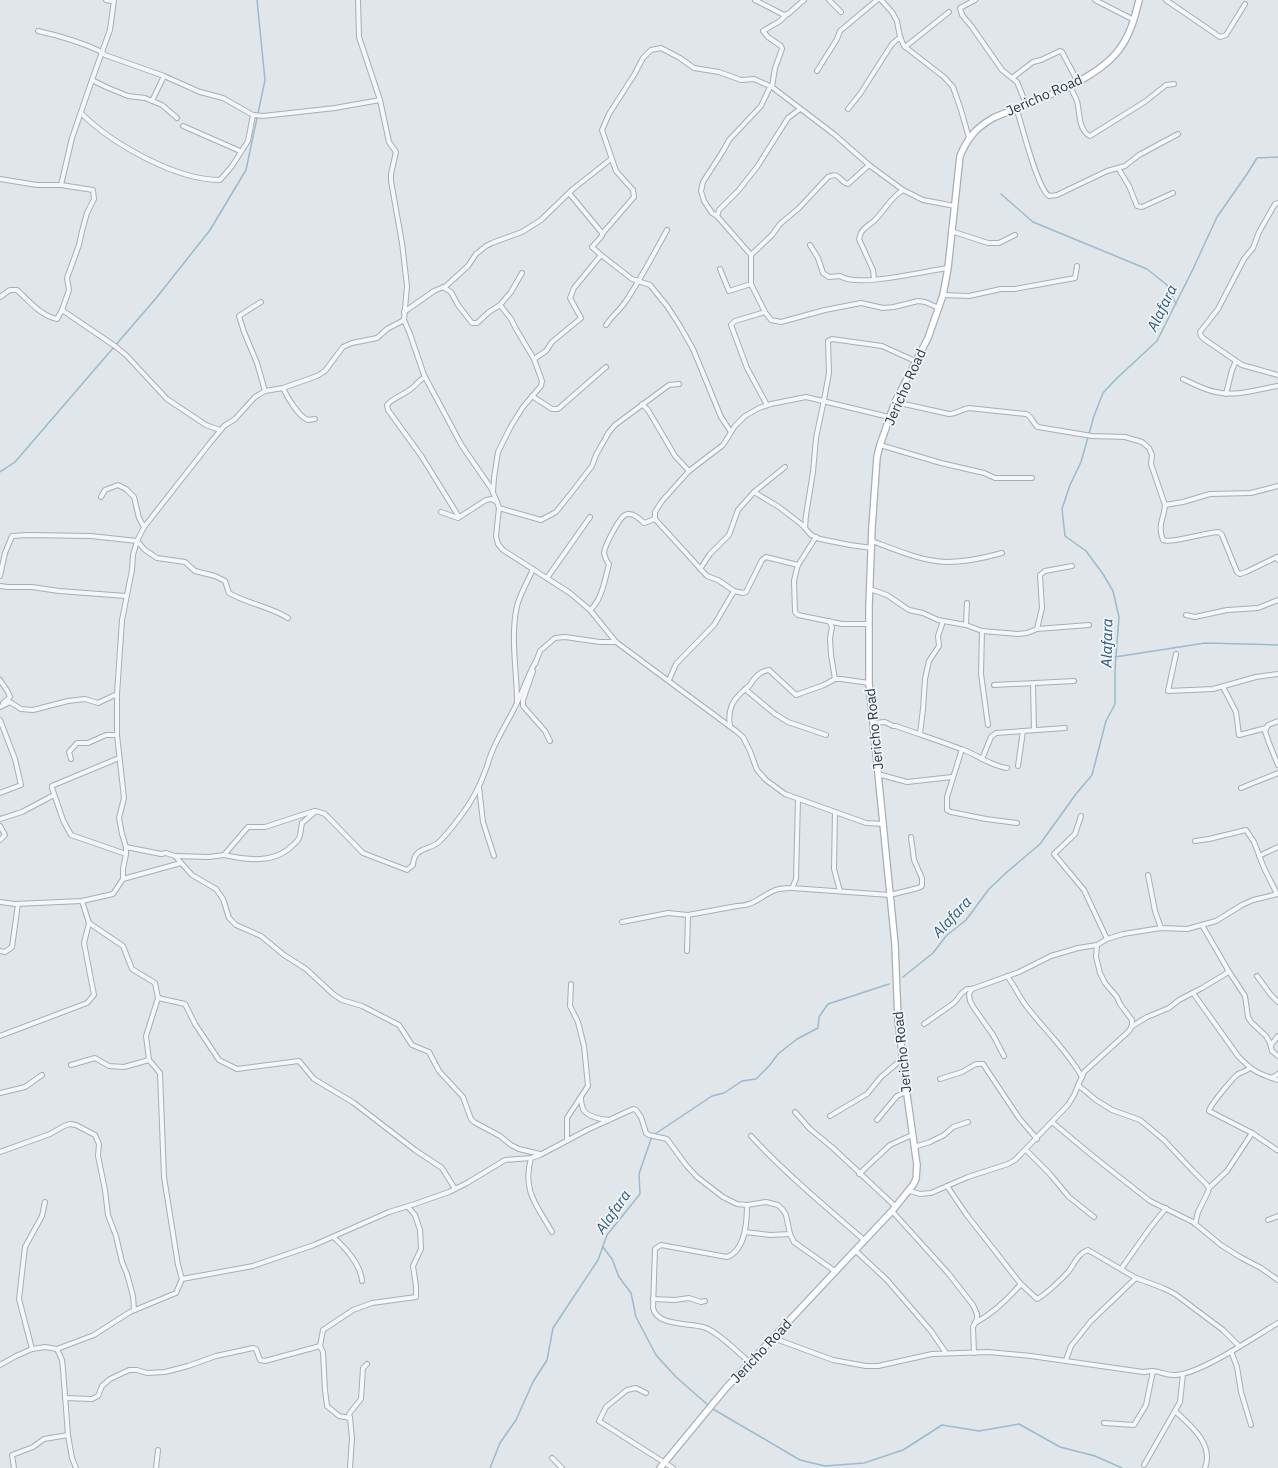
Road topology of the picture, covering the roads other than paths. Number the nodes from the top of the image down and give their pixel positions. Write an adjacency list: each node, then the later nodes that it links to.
1 (106, 0): 2 (street)
2 (111, 0)
3 (114, 0): 22 (street)
4 (358, 0): 31 (street)
5 (755, 0): 17 (street)
6 (804, 0): 17 (street)
7 (829, 0): 15 (street)
8 (878, 0): 23 (street)
9 (881, 0): 20 (street)
10 (975, 0): 25 (street)
11 (1095, 0): 18 (street)
12 (1139, 0): 18 (street, Jericho Road)
13 (1166, 0): 14 (street)
14 (1244, 4)
15 (841, 12)
16 (949, 12): 21 (street)
17 (786, 15): 30 (street)
18 (1134, 20): 27 (street, Jericho Road)
19 (38, 31): 22 (street)
20 (901, 39): 21 (street); 36 (street)
21 (906, 47): 42 (street)
22 (102, 52): 24 (street); 26 (street)
23 (817, 71)
24 (164, 76): 32 (street); 38 (street)
25 (1012, 78): 27 (street); 33 (street)
26 (92, 80): 32 (street); 37 (street)
27 (1078, 82): 29 (street, Jericho Road)
28 (1174, 84): 29 (street)
29 (1070, 86): 33 (street, Jericho Road)
30 (771, 87): 35 (street); 44 (street); 54 (street)
31 (380, 100): 38 (street); 76 (street)
32 (152, 101): 39 (street)
33 (1026, 104): 34 (street, Jericho Road)
34 (1016, 108): 42 (street, Jericho Road); 46 (street)
35 (800, 109): 45 (street); 54 (street)
36 (848, 110)
37 (81, 113): 43 (street); 48 (street)
38 (253, 115): 43 (street)
39 (177, 118)
40 (182, 126): 43 (street)
41 (1178, 134): 46 (street)
42 (969, 138): 53 (street, Jericho Road)
43 (240, 151)
44 (611, 159): 50 (street); 57 (street)
45 (869, 165): 49 (street); 61 (street)
46 (1118, 168): 51 (street)
47 (0, 179): 48 (street)
48 (61, 185): 75 (street)
49 (903, 190): 53 (street); 66 (street)
50 (569, 193): 57 (street); 69 (street)
51 (1173, 193)
52 (1278, 203): 82 (street)
53 (955, 206): 56 (street, Jericho Road)
54 (717, 216): 61 (street)
55 (667, 230): 67 (street)
56 (951, 231): 58 (street); 63 (street, Jericho Road)
57 (602, 234): 60 (street)
58 (1015, 235)
59 (810, 246): 66 (street)
60 (602, 255): 67 (street); 80 (street)
61 (750, 255): 68 (street)
62 (1077, 266): 70 (street)
63 (948, 268): 66 (street); 70 (street, Jericho Road)
64 (720, 269): 68 (street)
65 (522, 273): 73 (street)
66 (874, 279)
67 (638, 282): 79 (street); 100 (street)
68 (752, 284): 77 (street)
69 (442, 287): 73 (street); 76 (street)
70 (943, 295): 74 (street, Jericho Road)
71 (0, 297): 75 (street)
72 (261, 302): 90 (street)
73 (500, 305): 80 (street)
74 (939, 308): 77 (street); 81 (street, Jericho Road)
75 (62, 310): 99 (street)
76 (404, 312): 78 (street)
77 (765, 312): 96 (street)
78 (404, 320): 85 (street); 89 (street)
79 (606, 325)
80 (534, 359): 92 (street)
81 (915, 361): 93 (street); 94 (street, Jericho Road)
82 (1236, 361): 84 (street); 91 (street)
83 (606, 367): 92 (street)
84 (1278, 375)
85 (425, 377): 107 (street); 113 (street)
86 (1183, 379): 91 (street)
87 (679, 384): 95 (street)
88 (1278, 386): 91 (street)
89 (283, 388): 90 (street); 98 (street)
90 (265, 391): 99 (street)
91 (1226, 394)
92 (532, 396): 107 (street)
93 (824, 400): 96 (street); 97 (street); 117 (street)
94 (895, 402): 97 (street, Jericho Road); 110 (street)
95 (642, 404): 103 (street); 111 (street)
96 (767, 405): 100 (street)
97 (889, 417): 101 (street, Jericho Road)
98 (315, 419)
99 (220, 430): 116 (street)
100 (731, 432): 103 (street)
101 (880, 445): 104 (street); 120 (street, Jericho Road)
102 (785, 467): 106 (street)
103 (690, 471): 115 (street)
104 (1032, 478)
105 (1278, 486): 110 (street)
106 (754, 492): 117 (street); 127 (street)
107 (493, 494): 109 (street)
108 (101, 497): 116 (street)
109 (497, 502): 111 (street); 113 (street)
110 (1164, 505): 123 (street)
111 (499, 508): 126 (street)
112 (441, 512): 113 (street)
113 (459, 517)
114 (590, 517): 129 (street)
115 (655, 519): 127 (street); 136 (street)
116 (144, 527): 119 (street)
117 (806, 528): 118 (street)
118 (816, 537): 121 (street); 124 (street)
119 (137, 541): 128 (street); 133 (street); 138 (street)
120 (872, 541): 121 (street, Jericho Road); 122 (street)
121 (872, 548): 131 (street, Jericho Road)
122 (1002, 553)
123 (1278, 560)
124 (798, 565): 132 (street); 139 (street)
125 (1072, 566): 146 (street)
126 (533, 569): 129 (street); 162 (street)
127 (700, 569): 132 (street)
128 (0, 576)
129 (547, 578): 136 (street)
130 (0, 586): 133 (street)
131 (870, 589): 140 (street); 142 (street, Jericho Road)
132 (734, 590): 154 (street)
133 (126, 596): 161 (street)
134 (1278, 600): 137 (street)
135 (967, 603): 143 (street)
136 (590, 610): 148 (street)
137 (1186, 615)
138 (288, 618)
139 (829, 621): 141 (street); 145 (street)
140 (943, 621): 143 (street); 173 (street)
141 (838, 623): 142 (street); 145 (street)
142 (868, 624): 156 (street, Jericho Road)
143 (966, 625): 147 (street)
144 (1090, 625): 146 (street)
145 (832, 627): 152 (street)
146 (1037, 629): 147 (street)
147 (982, 631): 167 (street)
148 (616, 642): 150 (street); 154 (street)
149 (1176, 654): 159 (street)
150 (535, 663): 162 (street); 176 (street)
151 (1278, 674): 159 (street)
152 (835, 679): 156 (street); 160 (street)
153 (0, 680): 163 (street)
154 (669, 680): 168 (street)
155 (1074, 682): 157 (street)
156 (869, 683): 166 (street, Jericho Road)
157 (1033, 684): 158 (street); 171 (street)
158 (994, 685)
159 (1223, 687): 170 (street)
160 (745, 689): 168 (street); 175 (street)
161 (117, 694): 163 (street); 174 (street)
162 (517, 705): 187 (street)
163 (0, 706)
164 (0, 720): 189 (street)
165 (1278, 721): 170 (street)
166 (873, 722): 173 (street); 185 (street, Jericho Road)
167 (988, 725)
168 (730, 726): 191 (street)
169 (1065, 728): 171 (street)
170 (1266, 728): 181 (street)
171 (1034, 730): 172 (street)
172 (1023, 731): 180 (street); 182 (street)
173 (920, 734): 177 (street)
174 (117, 735): 178 (street); 179 (street)
175 (826, 736)
176 (550, 741)
177 (962, 749): 180 (street); 186 (street)
178 (119, 758): 190 (street); 202 (street)
179 (71, 759)
180 (982, 759): 183 (street)
181 (1278, 765)
182 (1018, 766)
183 (1007, 768)
184 (1278, 773): 188 (street)
185 (878, 774): 186 (street); 197 (street, Jericho Road)
186 (952, 777): 196 (street)
187 (479, 787): 192 (street); 207 (street)
188 (1241, 788)
189 (0, 793)
190 (54, 795): 195 (street); 204 (street)
191 (798, 799): 193 (street); 212 (street)
192 (316, 811): 205 (street); 205 (street)
193 (835, 812): 197 (street); 213 (street)
194 (1081, 816): 224 (street)
195 (0, 819)
196 (1017, 823)
197 (884, 824): 215 (street, Jericho Road)
198 (0, 826): 200 (street)
199 (911, 838): 215 (street)
200 (0, 840)
201 (1195, 840): 208 (street)
202 (126, 847): 204 (street); 206 (street)
203 (1278, 848): 208 (street)
204 (126, 854): 211 (street)
205 (224, 855): 206 (street)
206 (175, 856): 209 (street)
207 (494, 856)
208 (1259, 856): 214 (street)
209 (181, 863): 211 (street); 272 (street)
210 (1148, 875): 223 (street)
211 (123, 879): 216 (street)
212 (792, 888): 213 (street); 219 (street)
213 (840, 891): 215 (street)
214 (1278, 894): 222 (street)
215 (890, 895): 243 (street, Jericho Road)
216 (82, 901): 218 (street); 221 (street)
217 (0, 902): 218 (street)
218 (18, 904): 226 (street)
219 (688, 915): 220 (street); 227 (street)
220 (622, 922)
221 (89, 923): 234 (street); 238 (street)
222 (1202, 925): 223 (street); 228 (street)
223 (1161, 928): 224 (street)
224 (1107, 939): 225 (street)
225 (1097, 945): 229 (street); 237 (street)
226 (0, 951)
227 (687, 951)
228 (1228, 970): 233 (street); 240 (street)
229 (1007, 976): 232 (street); 249 (street)
230 (1257, 976): 235 (street)
231 (570, 984): 256 (street)
232 (972, 989): 236 (street); 241 (street)
233 (1193, 993): 237 (street); 246 (street)
234 (158, 998): 244 (street); 277 (street)
235 (1278, 1002)
236 (924, 1024)
237 (1131, 1028): 249 (street)
238 (0, 1036)
239 (1278, 1036): 240 (street)
240 (1271, 1045): 242 (street)
241 (1004, 1056)
242 (1278, 1056)
243 (903, 1058): 254 (street, Jericho Road); 258 (street)
244 (149, 1060): 245 (street); 297 (street)
245 (71, 1065)
246 (1250, 1068): 250 (street); 263 (street)
247 (1278, 1074): 250 (street)
248 (42, 1075): 255 (street)
249 (1082, 1077): 253 (street)
250 (1272, 1078): 252 (street)
251 (940, 1079): 266 (street)
252 (1278, 1080)
253 (1078, 1085): 262 (street); 276 (street)
254 (906, 1092): 260 (street); 264 (street, Jericho Road)
255 (0, 1093)
256 (581, 1099): 259 (street); 267 (street)
257 (795, 1112): 274 (street)
258 (830, 1116)
259 (609, 1120): 267 (street); 280 (street)
260 (876, 1120)
261 (968, 1122): 268 (street)
262 (1052, 1122): 266 (street); 282 (street)
263 (1252, 1133): 270 (street); 276 (street)
264 (912, 1135): 268 (street, Jericho Road); 274 (street)
265 (751, 1136): 292 (street)
266 (1036, 1139): 269 (street)
267 (567, 1140): 272 (street)
268 (914, 1147): 278 (street, Jericho Road)
269 (1026, 1150): 275 (street); 284 (street)
270 (1277, 1150)
271 (0, 1152): 303 (street)
272 (540, 1154): 273 (street)
273 (531, 1158): 277 (street); 288 (street)
274 (859, 1174): 283 (street)
275 (947, 1186): 278 (street); 300 (street)
276 (1209, 1188): 287 (street)
277 (455, 1189): 281 (street)
278 (910, 1191): 283 (street, Jericho Road)
279 (45, 1202): 309 (street)
280 (747, 1205): 289 (street); 290 (street)
281 (408, 1206): 291 (street); 307 (street)
282 (1166, 1208): 287 (street); 294 (street)
283 (894, 1209): 292 (street, Jericho Road); 304 (street)
284 (1094, 1216)
285 (1278, 1216): 286 (street)
286 (1268, 1220)
287 (1195, 1224): 298 (street)
288 (552, 1232)
289 (745, 1232): 290 (street); 301 (street)
290 (790, 1234): 295 (street)
291 (333, 1237): 297 (street); 299 (street)
292 (865, 1242): 293 (street, Jericho Road)
293 (856, 1251): 295 (street, Jericho Road); 312 (street)
294 (1121, 1269): 296 (street); 300 (street)
295 (836, 1272): 306 (street, Jericho Road)
296 (1136, 1278): 308 (street); 314 (street)
297 (182, 1279): 303 (street)
298 (1278, 1280)
299 (362, 1281)
300 (1020, 1283): 304 (street)
301 (653, 1299): 302 (street); 315 (street)
302 (705, 1301)
303 (134, 1310): 310 (street)
304 (975, 1323): 313 (street)
305 (1277, 1326): 308 (street)
306 (773, 1338): 312 (street); 315 (street, Jericho Road)
307 (320, 1346): 321 (street); 323 (street)
308 (1239, 1346): 311 (street)
309 (32, 1349): 310 (street); 317 (street)
310 (57, 1349): 321 (street)
311 (1232, 1351): 319 (street); 325 (street)
312 (946, 1353): 313 (street)
313 (974, 1353): 314 (street)
314 (1066, 1360): 318 (street)
315 (750, 1363): 329 (street, Jericho Road)
316 (368, 1364): 323 (street)
317 (0, 1365)
318 (1153, 1371): 319 (street); 324 (street)
319 (1183, 1374): 322 (street)
320 (646, 1393): 329 (street)
321 (65, 1398): 326 (street)
322 (1175, 1411): 330 (street); 338 (street)
323 (350, 1418): 334 (street)
324 (1104, 1422)
325 (1251, 1425)
326 (68, 1435): 331 (street); 332 (street)
327 (158, 1450): 333 (street)
328 (552, 1458): 335 (street)
329 (665, 1463): 336 (street, Jericho Road); 337 (street)
330 (1144, 1465)
331 (14, 1468)
332 (76, 1468)
333 (156, 1468)
334 (350, 1468)
335 (562, 1468)
336 (660, 1468)
337 (673, 1468)
338 (1205, 1468)

